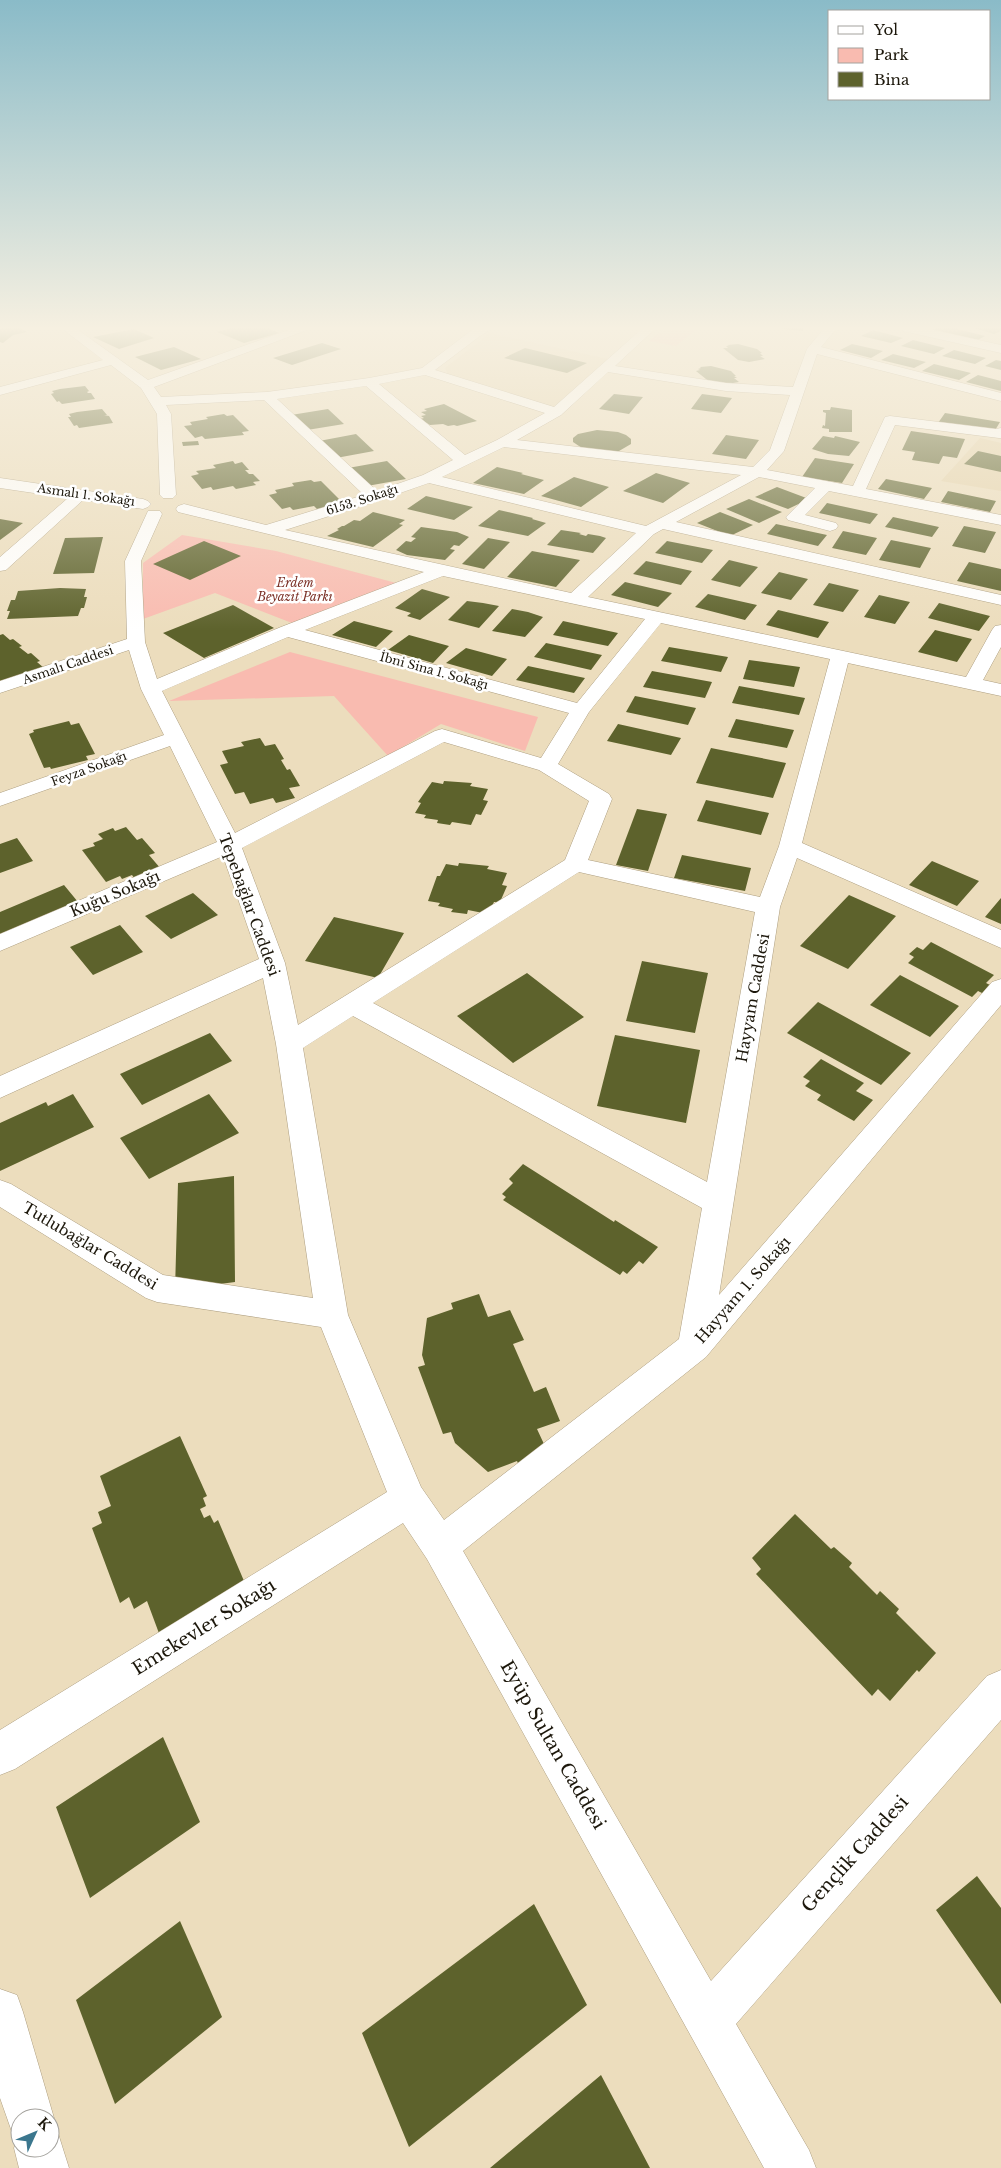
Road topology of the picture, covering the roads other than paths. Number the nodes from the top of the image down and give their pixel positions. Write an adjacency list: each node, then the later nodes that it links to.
1 (165, 428): 17 (street)
2 (301, 428): 18 (street)
3 (424, 428): 10 (street)
4 (528, 428): 9 (street, 6153. Sokağı)
5 (785, 428): 11 (street)
6 (886, 428): 15 (street)
7 (954, 428): 8 (street)
8 (1001, 432)
9 (502, 443): 10 (street, 6153. Sokağı); 11 (street)
10 (463, 461): 12 (street, 6153. Sokağı)
11 (757, 472): 14 (street); 23 (street)
12 (428, 478): 18 (street, 6153. Sokağı); 23 (street)
13 (0, 483): 16 (street, Asmalı 1. Sokağı)
14 (825, 486): 15 (street); 22 (street)
15 (857, 492): 21 (street)
16 (81, 494): 19 (street, Asmalı 1. Sokağı); 25 (street)
17 (168, 495): 19 (street); 20 (street)
18 (375, 497): 24 (street, 6153. Sokağı)
19 (149, 509): 20 (street); 32 (street, Tepebağlar Caddesi)
20 (184, 509): 24 (street)
21 (1001, 520)
22 (830, 526)
23 (654, 528): 27 (street); 28 (street)
24 (266, 530): 26 (street)
25 (0, 566)
26 (442, 571): 27 (street); 31 (street)
27 (574, 600): 29 (street)
28 (1001, 600)
29 (656, 617): 33 (street); 38 (street)
30 (1001, 630): 34 (street)
31 (287, 631): 36 (street); 38 (street, İbni Sina 1. Sokağı)
32 (136, 642): 35 (street, Asmalı Caddesi); 36 (street, Tepebağlar Caddesi)
33 (840, 657): 34 (street); 43 (street, Hayyam Caddesi)
34 (972, 683): 37 (street)
35 (0, 688)
36 (151, 689): 39 (street, Tepebağlar Caddesi)
37 (1001, 690)
38 (581, 710): 40 (street)
39 (177, 737): 41 (street, Feyza Sokağı); 42 (street, Tepebağlar Caddesi)
40 (546, 766): 42 (street, Kuğu Sokağı); 44 (street, Kuğu Sokağı)
41 (0, 800)
42 (230, 845): 47 (street, Kuğu Sokağı); 48 (street, Tepebağlar Caddesi)
43 (790, 846): 45 (street, Hayyam Caddesi); 46 (street)
44 (575, 864): 45 (street); 50 (street)
45 (768, 907): 54 (street, Hayyam Caddesi)
46 (1001, 940)
47 (0, 943)
48 (273, 963): 51 (street, Tepebağlar Caddesi); 52 (street)
49 (1001, 988): 56 (street, Hayyam 1. Sokağı)
50 (352, 1004): 51 (street); 54 (street)
51 (289, 1044): 55 (street, Tepebağlar Caddesi)
52 (0, 1088)
53 (0, 1192): 55 (street, Tutlubağlar Caddesi)
54 (718, 1202): 56 (street, Hayyam Caddesi)
55 (332, 1315): 57 (street, Eyüp Sultan Caddesi)
56 (694, 1347): 58 (street, Hayyam 1. Sokağı)
57 (408, 1499): 58 (street, Eyüp Sultan Caddesi); 60 (street, Emekevler Sokağı)
58 (440, 1546): 62 (street, Eyüp Sultan Caddesi)
59 (1001, 1690): 62 (street, Gençlik Caddesi)
60 (0, 1754)
61 (0, 2012): 63 (street)
62 (709, 2019): 64 (street, Eyüp Sultan Caddesi)
63 (27, 2108)
64 (791, 2168)

